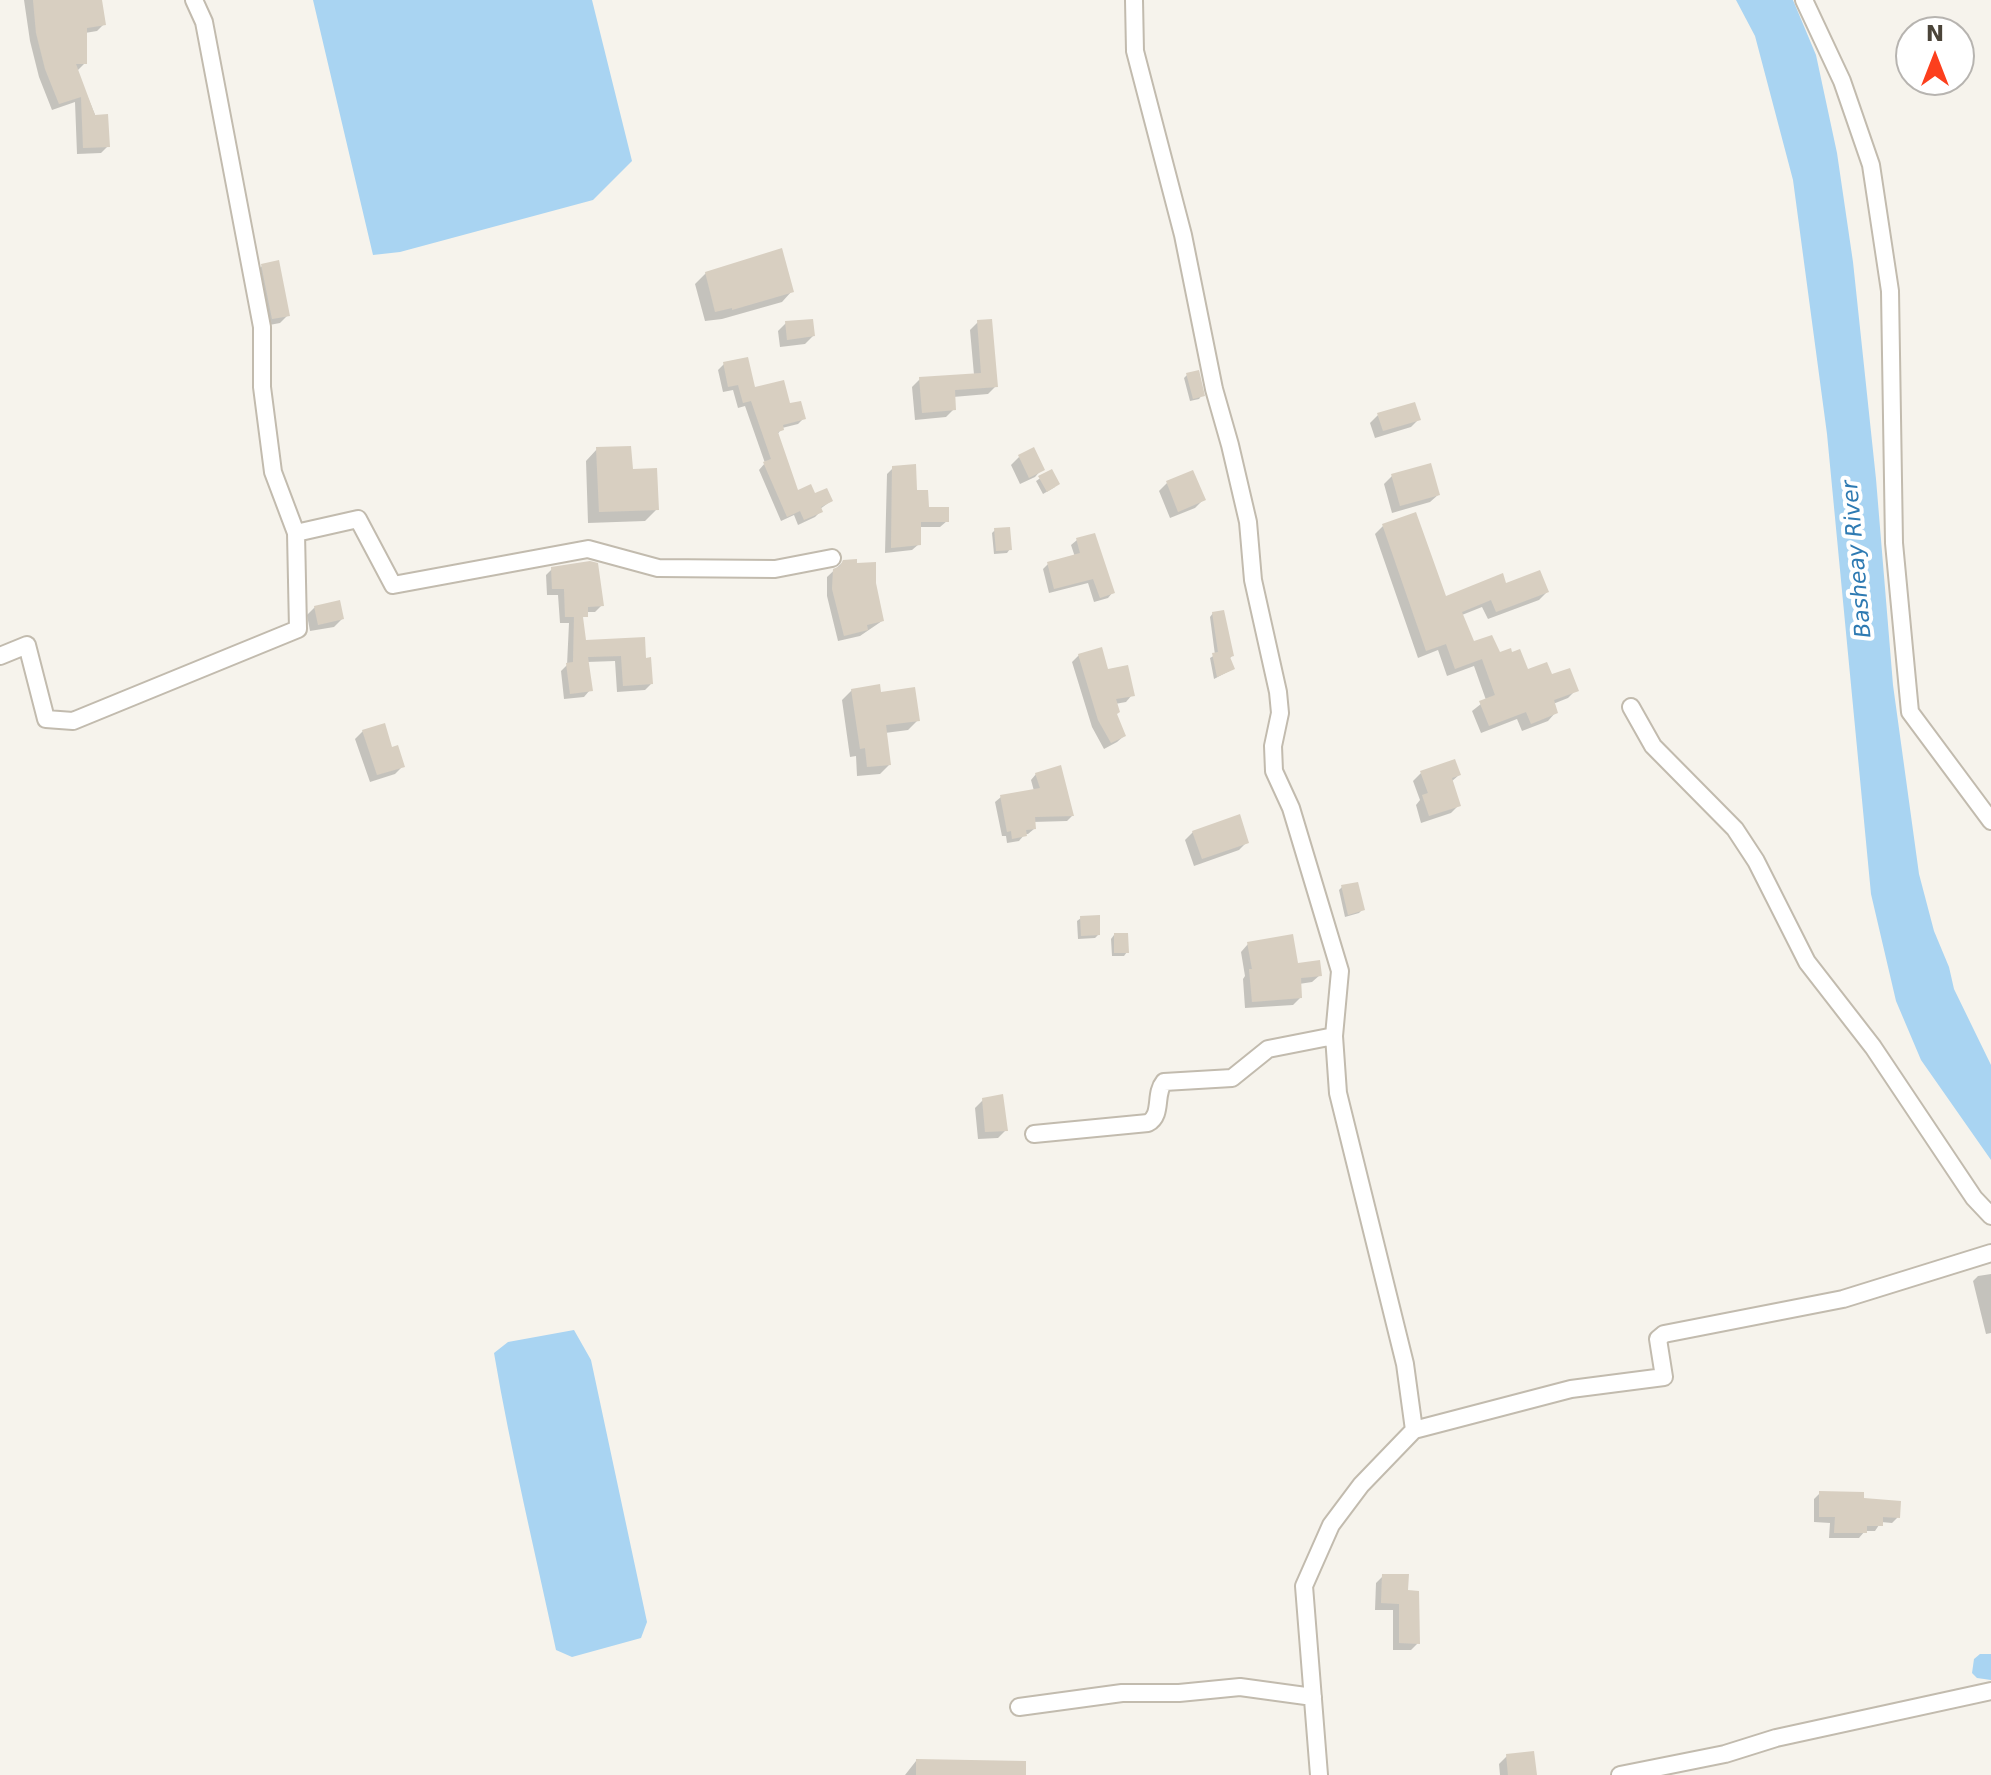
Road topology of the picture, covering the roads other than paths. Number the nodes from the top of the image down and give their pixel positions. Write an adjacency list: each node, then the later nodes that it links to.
1 (194, 0): 4 (street)
2 (1134, 0): 9 (street)
3 (1804, 0): 8 (street)
4 (296, 533): 5 (street); 6 (street)
5 (832, 558)
6 (0, 656)
7 (1631, 707): 11 (street)
8 (1991, 821)
9 (1334, 1036): 10 (street); 13 (street)
10 (1034, 1134)
11 (1991, 1216)
12 (1991, 1253): 13 (street)
13 (1414, 1430): 15 (street)
14 (1991, 1691): 18 (street)
15 (1313, 1697): 16 (street); 17 (street)
16 (1019, 1707)
17 (1319, 1775)
18 (1620, 1775)

